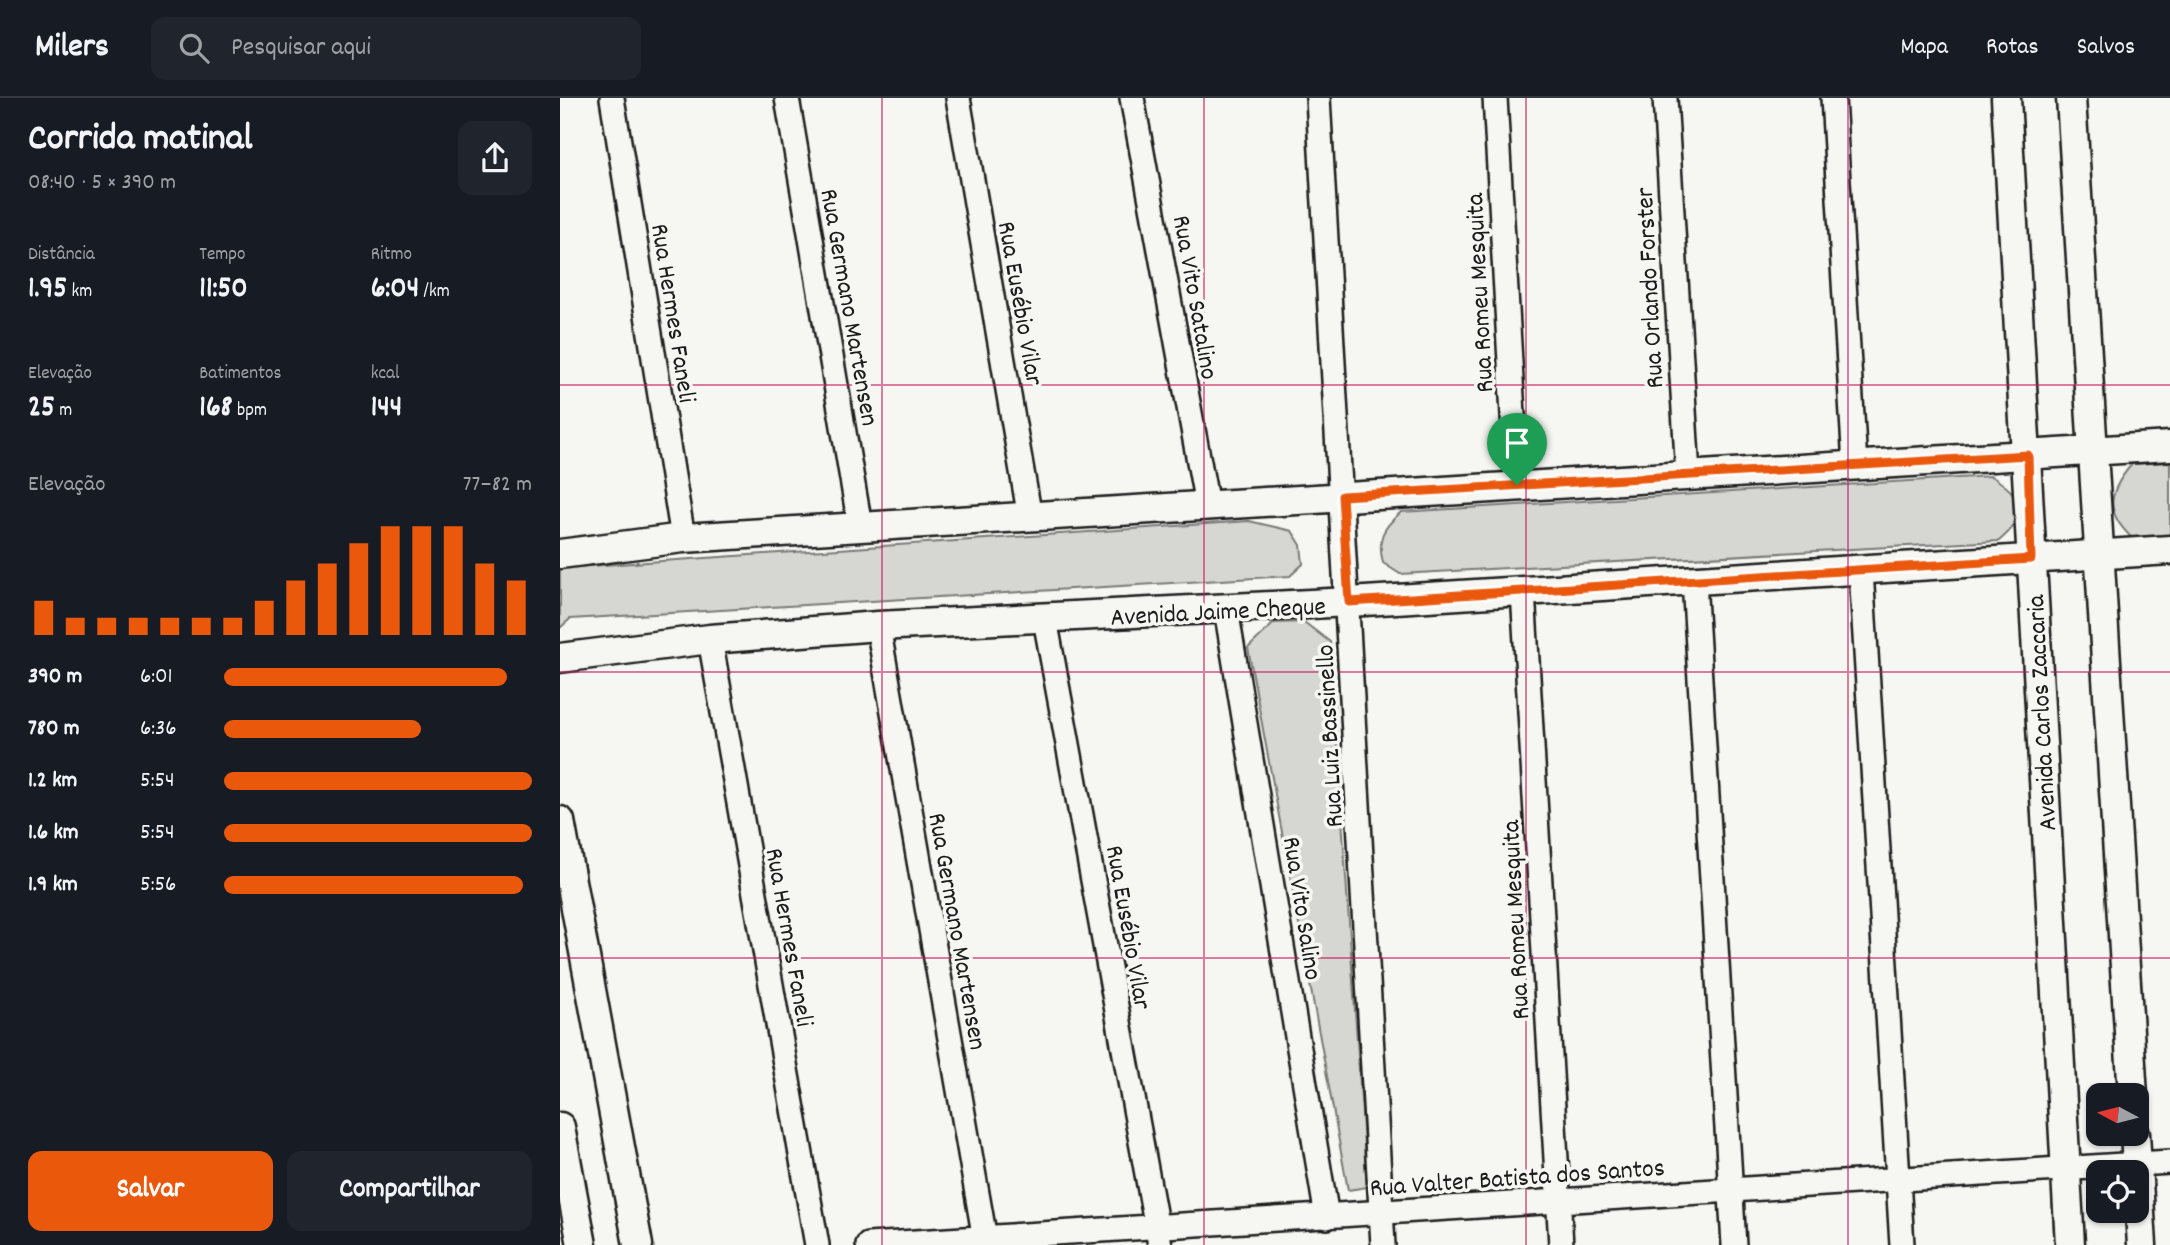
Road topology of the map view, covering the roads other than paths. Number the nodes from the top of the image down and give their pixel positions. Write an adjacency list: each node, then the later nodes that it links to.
1 (612, 98): 21 (street, Rua Hermes Faneli)
2 (787, 98): 20 (street, Rua Germano Martensen)
3 (958, 98): 19 (street, Rua Eusébio Vilar)
4 (1132, 98): 18 (street, Rua Vito Satalino)
5 (1318, 98): 17 (street, Rua Luiz Bassinello)
6 (1495, 98): 16 (street, Rua Romeu Mesquita)
7 (1665, 98): 15 (street, Rua Orlando Forster)
8 (1833, 98): 14 (street)
9 (2006, 98): 13 (street, Avenida Carlos Zaccaria)
10 (2071, 98): 12 (street)
11 (2170, 446): 12 (street)
12 (2093, 451): 13 (street); 24 (street)
13 (2028, 455): 14 (street); 25 (street, Avenida Carlos Zaccaria)
14 (1855, 465): 15 (street)
15 (1688, 475): 16 (street)
16 (1517, 485): 17 (street)
17 (1342, 496): 18 (street); 29 (street, Rua Luiz Bassinello)
18 (1207, 505): 19 (street)
19 (1030, 518): 20 (street)
20 (860, 526): 21 (street)
21 (683, 538): 23 (street)
22 (2170, 550): 24 (street, Avenida Jaime Cheque)
23 (560, 554)
24 (2099, 555): 25 (street, Avenida Jaime Cheque); 36 (street)
25 (2031, 559): 26 (street, Avenida Jaime Cheque); 41 (street, Avenida Carlos Zaccaria)
26 (1861, 570): 27 (street, Avenida Jaime Cheque); 42 (street)
27 (1694, 580): 28 (street, Avenida Jaime Cheque); 43 (street)
28 (1523, 591): 29 (street, Avenida Jaime Cheque); 44 (street, Rua Romeu Mesquita)
29 (1349, 602): 30 (street, Avenida Jaime Cheque); 45 (street, Rua Luiz Bassinello)
30 (1226, 608): 31 (street, Avenida Jaime Cheque); 46 (street, Rua Vito Salino)
31 (1045, 619): 32 (street, Avenida Jaime Cheque); 48 (street, Rua Eusébio Vilar)
32 (878, 626): 33 (street, Avenida Jaime Cheque); 49 (street, Rua Germano Martensen)
33 (710, 639): 34 (street, Avenida Jaime Cheque); 52 (street, Rua Hermes Faneli)
34 (560, 658)
35 (560, 821): 51 (street)
36 (2132, 1083)
37 (560, 1126): 50 (street)
38 (2170, 1162): 39 (street, Rua Valter Batista dos Santos)
39 (2149, 1163)
40 (2086, 1167): 41 (street, Rua Valter Batista dos Santos)
41 (2065, 1168): 42 (street, Rua Valter Batista dos Santos); 58 (street, Avenida Carlos Zaccaria)
42 (1898, 1179): 43 (street, Rua Valter Batista dos Santos); 57 (street)
43 (1730, 1190): 44 (street, Rua Valter Batista dos Santos); 56 (street)
44 (1559, 1201): 45 (street, Rua Valter Batista dos Santos); 55 (street, Rua Romeu Mesquita)
45 (1381, 1212): 46 (street, Rua Valter Batista dos Santos); 54 (street, Rua Luiz Bassinello)
46 (1327, 1217): 48 (street, Rua Valter Batista dos Santos)
47 (2141, 1223): 59 (street)
48 (1159, 1236): 49 (street, Rua Valter Batista dos Santos)
49 (985, 1241): 53 (street, Rua Valter Batista dos Santos)
50 (582, 1245)
51 (638, 1245)
52 (817, 1245)
53 (868, 1245)
54 (1383, 1245)
55 (1562, 1245)
56 (1734, 1245)
57 (1902, 1245)
58 (2070, 1245)
59 (2142, 1245)

